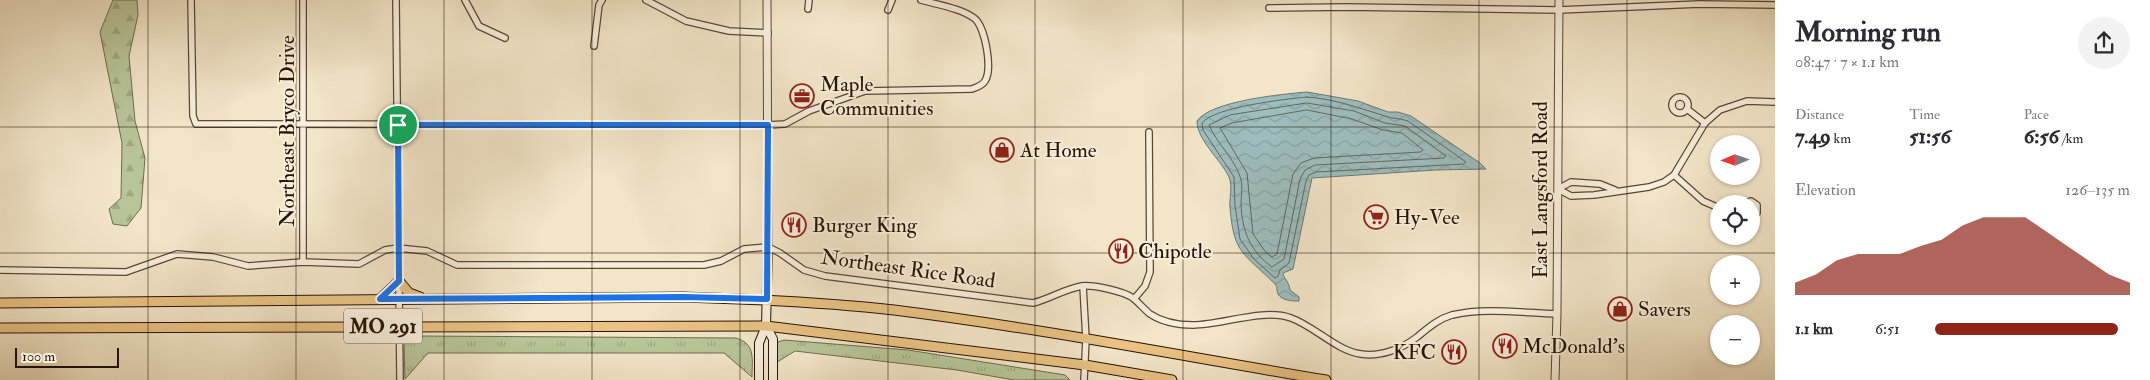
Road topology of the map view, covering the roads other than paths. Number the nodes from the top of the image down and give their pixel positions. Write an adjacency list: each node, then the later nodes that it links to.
1 (191, 0): 24 (street)
2 (303, 0): 24 (street, Northeast Bryco Drive)
3 (396, 0): 26 (street)
4 (465, 0): 20 (street)
5 (602, 0): 21 (street)
6 (646, 0): 13 (street)
7 (768, 0): 19 (street)
8 (809, 0): 16 (street)
9 (892, 0): 17 (street)
10 (921, 0): 27 (street)
11 (1560, 0): 18 (street, East Langsford Road)
12 (1700, 2): 14 (street); 18 (street)
13 (657, 3): 19 (street)
14 (1775, 5)
15 (1269, 8): 18 (street)
16 (808, 9)
17 (888, 10)
18 (1559, 10): 30 (street, East Langsford Road)
19 (768, 33): 27 (street)
20 (505, 38)
21 (594, 46)
22 (1775, 102): 25 (street)
23 (1687, 109): 25 (street)
24 (304, 123): 26 (street); 35 (street, Northeast Bryco Drive)
25 (1705, 123): 29 (street)
26 (398, 125): 27 (street); 34 (street)
27 (768, 125): 33 (street)
28 (1148, 132): 43 (street)
29 (1674, 175): 31 (street); 32 (street)
30 (1558, 189): 31 (street); 31 (street); 45 (street, East Langsford Road)
31 (1615, 190)
32 (1710, 204)
33 (768, 247): 34 (street); 38 (street, Northeast Rice Road); 42 (main road)
34 (398, 248): 35 (street); 37 (street)
35 (303, 262): 36 (street)
36 (0, 270)
37 (399, 281): 39 (main road); 40 (street); 41 (main road)
38 (1083, 286): 43 (street, Northeast Rice Road); 49 (street)
39 (380, 299): 40 (main road, MO 291); 44 (main road, MO 291)
40 (400, 299): 41 (main road, MO 291); 46 (street)
41 (424, 299): 42 (main road, MO 291)
42 (767, 299): 47 (main road); 49 (main road, MO 291)
43 (1134, 299): 45 (street, Northeast Rice Road)
44 (0, 303)
45 (1557, 314): 57 (street, East Langsford Road)
46 (400, 326): 47 (main road, MO 291); 48 (main road, MO 291); 51 (street)
47 (766, 326): 50 (main road, MO 291); 52 (main road); 53 (main road)
48 (0, 328)
49 (1086, 339): 50 (street); 56 (main road, MO 291)
50 (1085, 365): 54 (street); 55 (main road, MO 291)
51 (400, 380)
52 (759, 380)
53 (773, 380)
54 (1084, 380)
55 (1172, 380)
56 (1326, 380)
57 (1555, 380)

